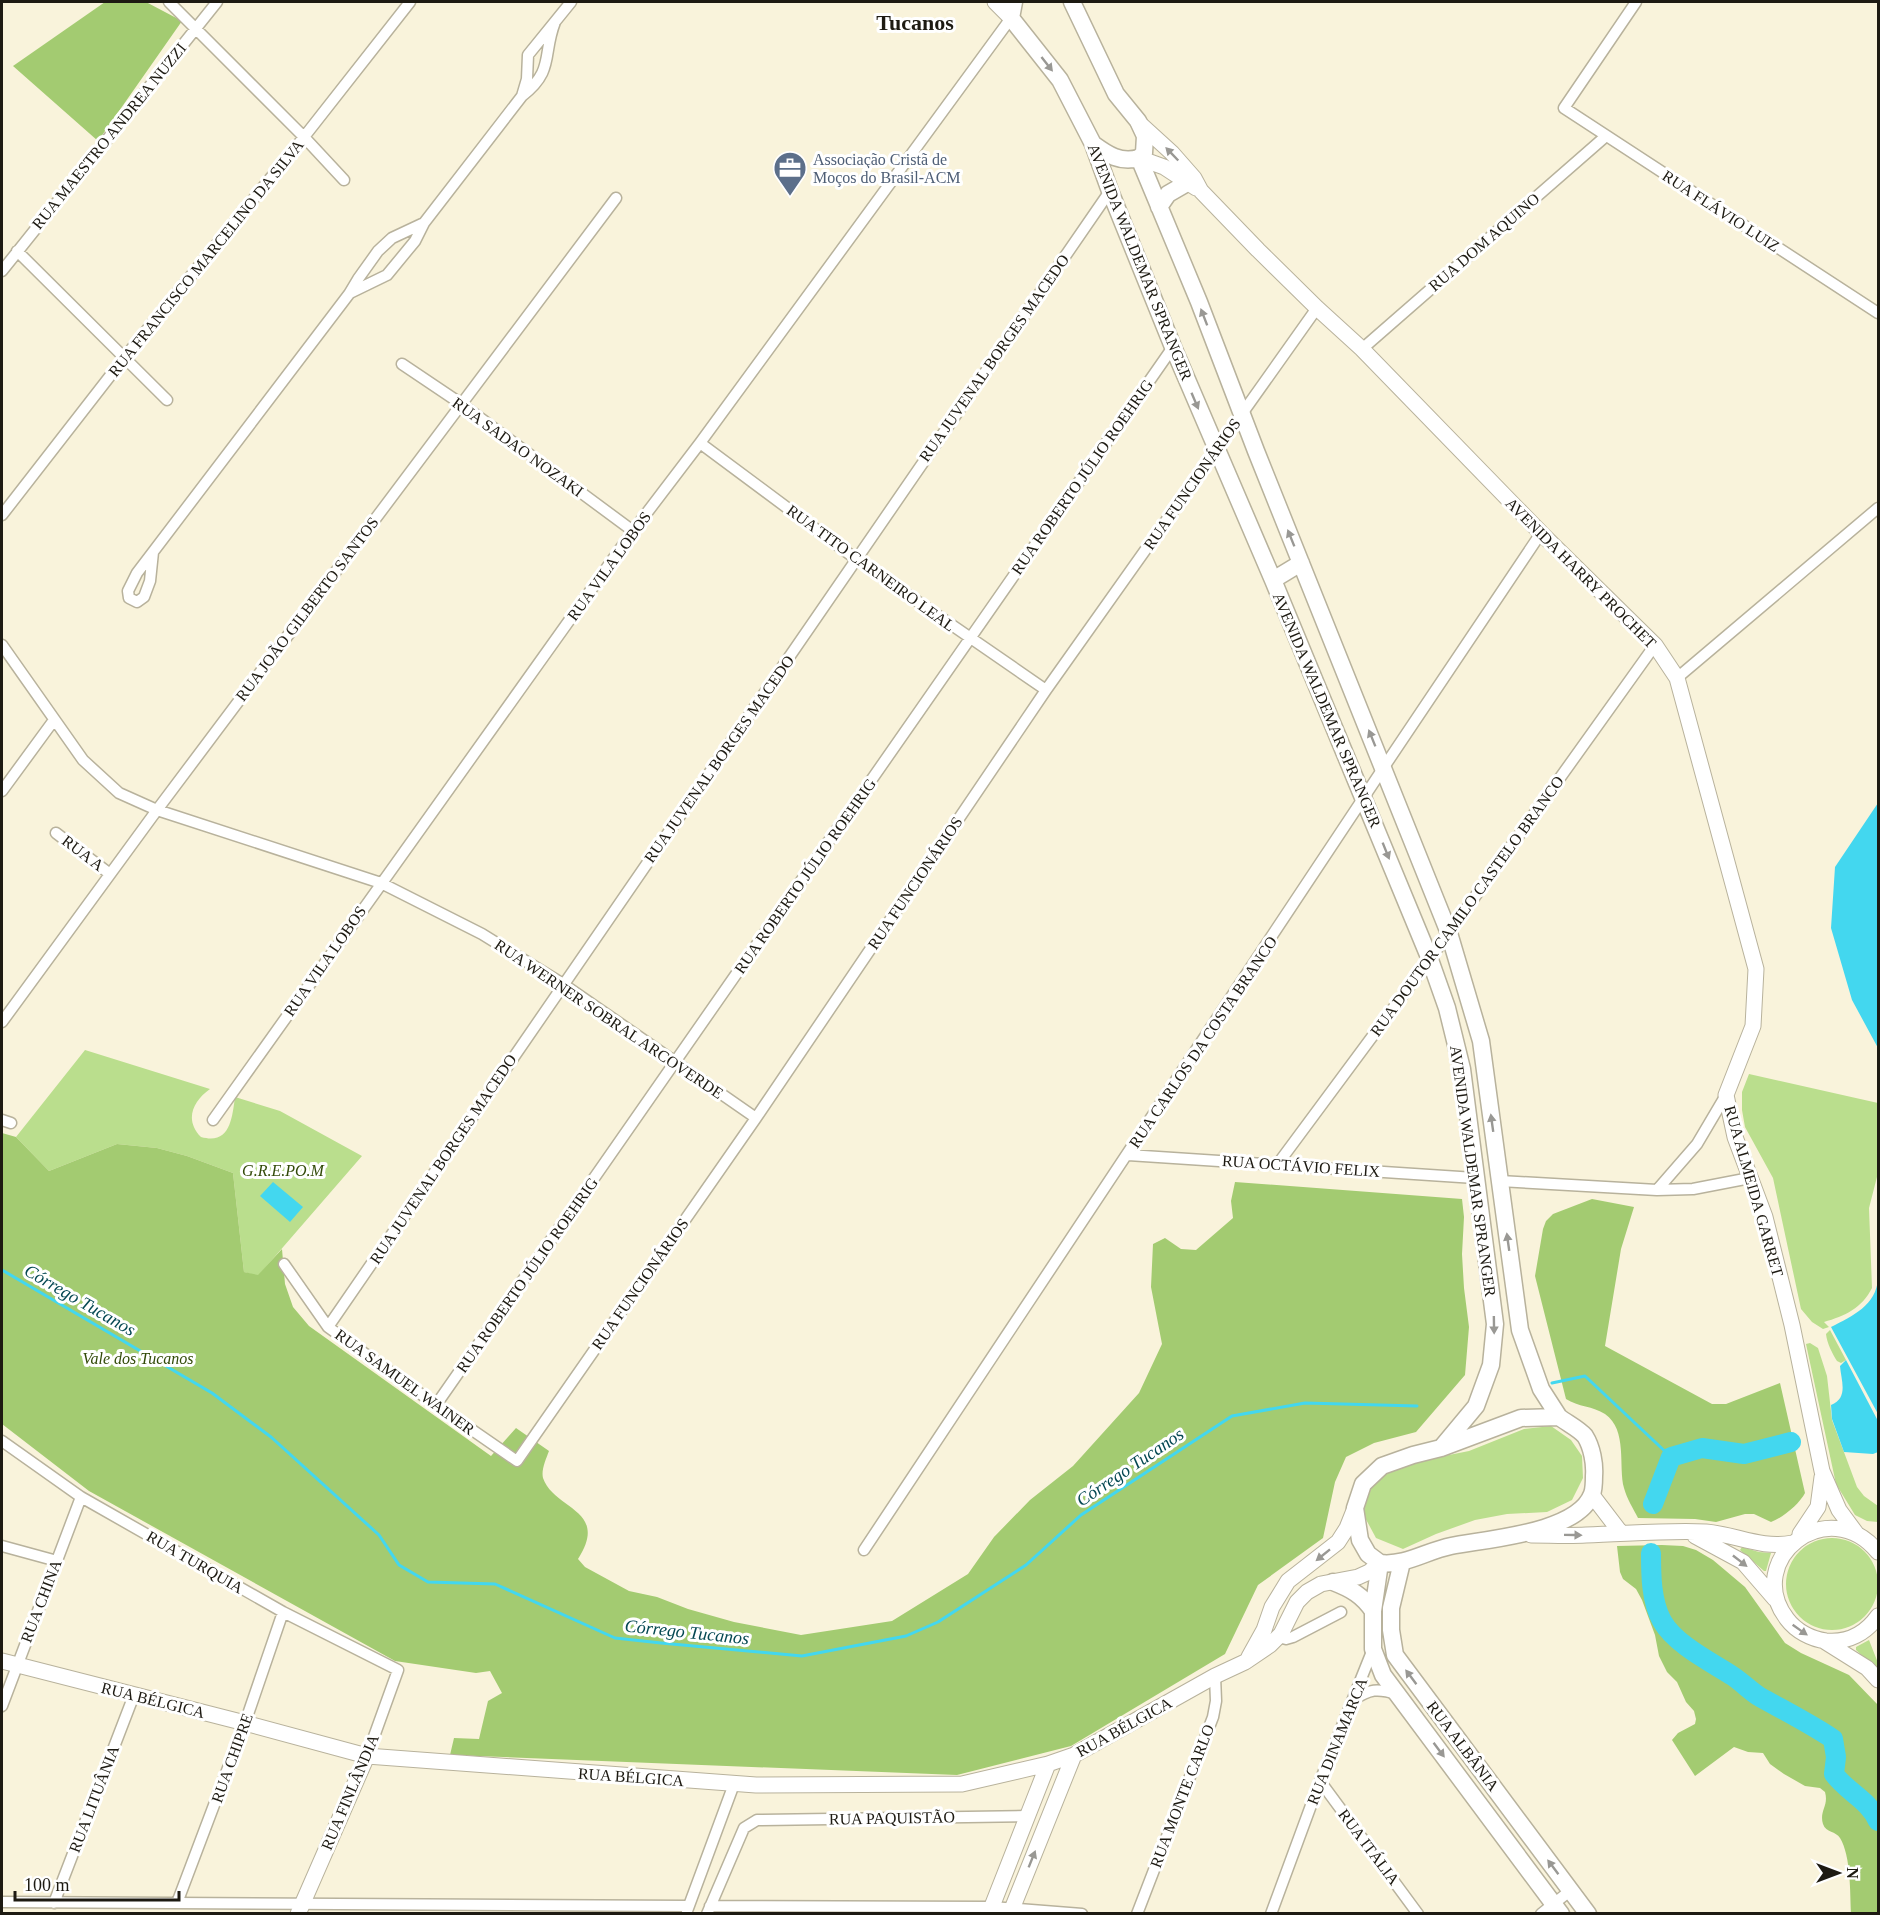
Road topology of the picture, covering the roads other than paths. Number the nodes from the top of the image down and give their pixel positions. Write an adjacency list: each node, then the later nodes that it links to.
1 (169, 2): 10 (street)
2 (217, 2): 10 (street, RUA MAESTRO ANDREA NUZZI)
3 (410, 2): 18 (street, RUA FRANCISCO MARCELINO DA SILVA)
4 (571, 2): 9 (street)
5 (995, 2): 8 (street)
6 (1636, 2): 17 (street, RUA FLÁVIO LUIZ)
7 (1072, 3): 16 (main road, AVENIDA WALDEMAR SPRANGER)
8 (1013, 10): 19 (main road, AVENIDA WALDEMAR SPRANGER, one-way to 19); 43 (street, RUA VILA LOBOS)
9 (555, 22): 11 (street); 12 (street)
10 (195, 29): 18 (street); 28 (street, RUA MAESTRO ANDREA NUZZI)
11 (532, 48): 12 (street); 13 (street)
12 (548, 55): 14 (street)
13 (526, 63): 14 (street); 15 (street)
14 (544, 69): 15 (street)
15 (522, 96): 26 (street)
16 (1137, 121): 20 (main road, AVENIDA WALDEMAR SPRANGER); 22 (street, AVENIDA HARRY PROCHET, one-way to 16)
17 (1606, 136): 35 (street, RUA FLÁVIO LUIZ); 37 (street, RUA DOM AQUINO)
18 (304, 137): 21 (street); 38 (street, RUA FRANCISCO MARCELINO DA SILVA)
19 (1093, 144): 20 (main road); 23 (main road, AVENIDA WALDEMAR SPRANGER)
20 (1139, 158): 22 (street, AVENIDA HARRY PROCHET); 25 (main road, AVENIDA WALDEMAR SPRANGER)
21 (344, 180)
22 (1194, 187): 25 (main road); 34 (street, AVENIDA HARRY PROCHET)
23 (1110, 191): 36 (main road, AVENIDA WALDEMAR SPRANGER); 50 (street, RUA JUVENAL BORGES MACEDO)
24 (616, 198): 41 (street, RUA JOÃO GILBERTO SANTOS)
25 (1159, 207): 42 (main road, AVENIDA WALDEMAR SPRANGER, one-way to 25)
26 (423, 223): 27 (street); 29 (street)
27 (392, 238): 29 (street); 30 (street)
28 (17, 251): 31 (street, RUA MAESTRO ANDREA NUZZI); 38 (street)
29 (406, 252): 32 (street)
30 (368, 265): 32 (street); 33 (street)
31 (2, 271)
32 (376, 279): 33 (street)
33 (349, 294): 49 (street)
34 (1317, 308): 37 (street, AVENIDA HARRY PROCHET); 42 (street, RUA FUNCIONÁRIOS)
35 (1878, 313)
36 (1173, 346): 44 (main road, AVENIDA WALDEMAR SPRANGER, one-way to 44); 55 (street, RUA ROBERTO JÚLIO ROEHRIG)
37 (1362, 349): 48 (street, AVENIDA HARRY PROCHET)
38 (124, 358): 40 (street); 46 (street, RUA FRANCISCO MARCELINO DA SILVA)
39 (402, 364): 41 (street, RUA SADAO NOZAKI)
40 (167, 400)
41 (460, 403): 47 (street, RUA SADAO NOZAKI); 64 (street, RUA JOÃO GILBERTO SANTOS)
42 (1241, 414): 44 (street, RUA FUNCIONÁRIOS); 51 (main road, AVENIDA WALDEMAR SPRANGER, one-way to 42)
43 (700, 443): 47 (street, RUA VILA LOBOS); 50 (street, RUA TITO CARNEIRO LEAL)
44 (1216, 450): 53 (main road, AVENIDA WALDEMAR SPRANGER); 59 (street, RUA FUNCIONÁRIOS)
45 (1878, 508): 58 (street)
46 (2, 515)
47 (633, 531): 67 (street, RUA VILA LOBOS)
48 (1542, 533): 57 (street, AVENIDA HARRY PROCHET); 61 (street, RUA CARLOS DA COSTA BRANCO)
49 (153, 552): 52 (street); 54 (street)
50 (856, 559): 55 (street, RUA TITO CARNEIRO LEAL); 70 (street, RUA JUVENAL BORGES MACEDO)
51 (1301, 563): 53 (main road); 61 (main road, AVENIDA WALDEMAR SPRANGER, one-way to 51)
52 (137, 573): 54 (street); 54 (street)
53 (1273, 580): 63 (main road, AVENIDA WALDEMAR SPRANGER)
54 (150, 581)
55 (970, 639): 59 (street, RUA TITO CARNEIRO LEAL); 72 (street, RUA ROBERTO JÚLIO ROEHRIG)
56 (2, 645): 60 (street, RUA WERNER SOBRAL ARCOVERDE)
57 (1655, 645): 58 (street, AVENIDA HARRY PROCHET); 68 (street, RUA DOUTOR CAMILO CASTELO BRANCO)
58 (1677, 678): 73 (street, AVENIDA HARRY PROCHET)
59 (1046, 690): 74 (street, RUA FUNCIONÁRIOS)
60 (54, 720): 62 (street); 64 (street, RUA WERNER SOBRAL ARCOVERDE)
61 (1384, 767): 63 (street, RUA CARLOS DA COSTA BRANCO); 68 (main road, AVENIDA WALDEMAR SPRANGER)
62 (2, 791)
63 (1364, 798): 69 (main road, AVENIDA WALDEMAR SPRANGER, one-way to 69); 76 (street, RUA CARLOS DA COSTA BRANCO)
64 (157, 810): 66 (street, RUA JOÃO GILBERTO SANTOS); 67 (street, RUA WERNER SOBRAL ARCOVERDE)
65 (56, 833): 66 (street, RUA A)
66 (110, 874): 71 (street, RUA JOÃO GILBERTO SANTOS)
67 (381, 883): 70 (street, RUA WERNER SOBRAL ARCOVERDE); 75 (street, RUA VILA LOBOS)
68 (1449, 933): 69 (street, RUA DOUTOR CAMILO CASTELO BRANCO); 80 (main road, AVENIDA WALDEMAR SPRANGER, one-way to 68)
69 (1429, 957): 77 (street, RUA DOUTOR CAMILO CASTELO BRANCO); 78 (main road, AVENIDA WALDEMAR SPRANGER)
70 (563, 984): 72 (street, RUA WERNER SOBRAL ARCOVERDE); 83 (street, RUA JUVENAL BORGES MACEDO)
71 (2, 1022)
72 (675, 1062): 74 (street, RUA WERNER SOBRAL ARCOVERDE); 84 (street, RUA ROBERTO JÚLIO ROEHRIG)
73 (1726, 1095): 79 (street, RUA ALMEIDA GARRET); 81 (street, RUA ALMEIDA GARRET)
74 (756, 1118): 88 (street, RUA FUNCIONÁRIOS)
75 (213, 1120)
76 (1128, 1155): 77 (street, RUA OCTÁVIO FELIX); 100 (street, RUA CARLOS DA COSTA BRANCO)
77 (1277, 1165): 78 (street, RUA OCTÁVIO FELIX)
78 (1475, 1178): 87 (main road, AVENIDA WALDEMAR SPRANGER, one-way to 87)
79 (1750, 1178): 81 (street); 89 (street, RUA ALMEIDA GARRET)
80 (1500, 1181): 81 (street); 85 (main road, AVENIDA WALDEMAR SPRANGER, one-way to 80)
81 (1657, 1190)
82 (284, 1264): 83 (street, RUA SAMUEL WAINER)
83 (328, 1327): 84 (street, RUA SAMUEL WAINER)
84 (436, 1406): 88 (street, RUA SAMUEL WAINER)
85 (1559, 1417): 87 (main road); 90 (main road)
86 (2, 1440): 91 (street, RUA TURQUIA)
87 (1441, 1448): 92 (main road)
88 (517, 1461)
89 (1822, 1472): 96 (street, RUA ALMEIDA GARRET); 98 (street, RUA ALMEIDA GARRET)
90 (1592, 1495): 94 (street); 97 (main road)
91 (81, 1497): 102 (street, RUA CHINA); 108 (street, RUA TURQUIA)
92 (1355, 1508): 104 (main road); 115 (street, one-way to 115)
93 (1878, 1532): 96 (street)
94 (1621, 1533): 95 (street, RUA BÉLGICA); 97 (street, RUA BÉLGICA, one-way to 94)
95 (1689, 1533): 98 (street, RUA BÉLGICA); 106 (street, RUA BÉLGICA, one-way to 106)
96 (1857, 1533): 98 (street); 101 (street, RUA ALMEIDA GARRET)
97 (1524, 1534): 103 (main road, RUA BÉLGICA)
98 (1794, 1542): 106 (street, RUA ALMEIDA GARRET)
99 (2, 1546): 102 (street)
100 (864, 1550)
101 (1878, 1552)
102 (57, 1561): 116 (street, RUA CHINA)
103 (1402, 1562): 104 (main road, RUA BÉLGICA); 131 (main road, RUA ALBÂNIA, one-way to 103)
104 (1380, 1563): 105 (street, RUA BÉLGICA); 107 (main road, RUA DINAMARCA)
105 (1333, 1582): 107 (main road); 111 (street, RUA BÉLGICA)
106 (1779, 1604): 112 (street, RUA BÉLGICA, one-way to 112)
107 (1373, 1611): 113 (main road, RUA DINAMARCA)
108 (283, 1612): 117 (street, RUA TURQUIA); 124 (street, RUA CHIPRE)
109 (1341, 1612): 111 (street)
110 (1878, 1617): 112 (street)
111 (1278, 1637): 115 (street, RUA BÉLGICA)
112 (1824, 1641): 119 (street, RUA BÉLGICA)
113 (1373, 1648): 120 (main road, RUA ALBÂNIA); 122 (street, RUA DINAMARCA)
114 (2, 1661): 116 (street, RUA BÉLGICA)
115 (1245, 1662): 118 (street, RUA BÉLGICA)
116 (17, 1665): 121 (street, RUA BÉLGICA); 123 (street, RUA CHINA)
117 (398, 1670): 126 (street, RUA FINLÂNDIA)
118 (1215, 1676): 125 (street, RUA BÉLGICA); 142 (street, RUA MONTE CARLO)
119 (1878, 1680)
120 (1397, 1694): 122 (street); 139 (main road, RUA ALBÂNIA, one-way to 139)
121 (134, 1695): 124 (street, RUA BÉLGICA); 133 (street, RUA LITUÂNIA)
122 (1353, 1701): 128 (street, RUA DINAMARCA)
123 (2, 1706)
124 (245, 1723): 126 (street, RUA BÉLGICA); 134 (street, RUA CHIPRE)
125 (1074, 1755): 127 (street, RUA BÉLGICA); 140 (street, one-way to 125)
126 (367, 1756): 129 (street, RUA BÉLGICA); 135 (street, RUA FINLÂNDIA)
127 (1048, 1764): 129 (street, RUA BÉLGICA); 130 (street)
128 (1320, 1781): 143 (street, RUA DINAMARCA); 144 (street, RUA ITÁLIA)
129 (734, 1784): 136 (street)
130 (1027, 1816): 137 (street, RUA PAQUISTÃO); 138 (street)
131 (1571, 1890): 139 (street); 145 (main road, RUA ALBÂNIA)
132 (2, 1902): 133 (street)
133 (54, 1903): 134 (street)
134 (177, 1903): 135 (street)
135 (300, 1908): 136 (street)
136 (688, 1910)
137 (708, 1910): 138 (street)
138 (990, 1910): 140 (street)
139 (1552, 1910)
140 (1011, 1911): 141 (street)
141 (1082, 1914)
142 (1137, 1914)
143 (1271, 1914)
144 (1418, 1914)
145 (1588, 1914)

